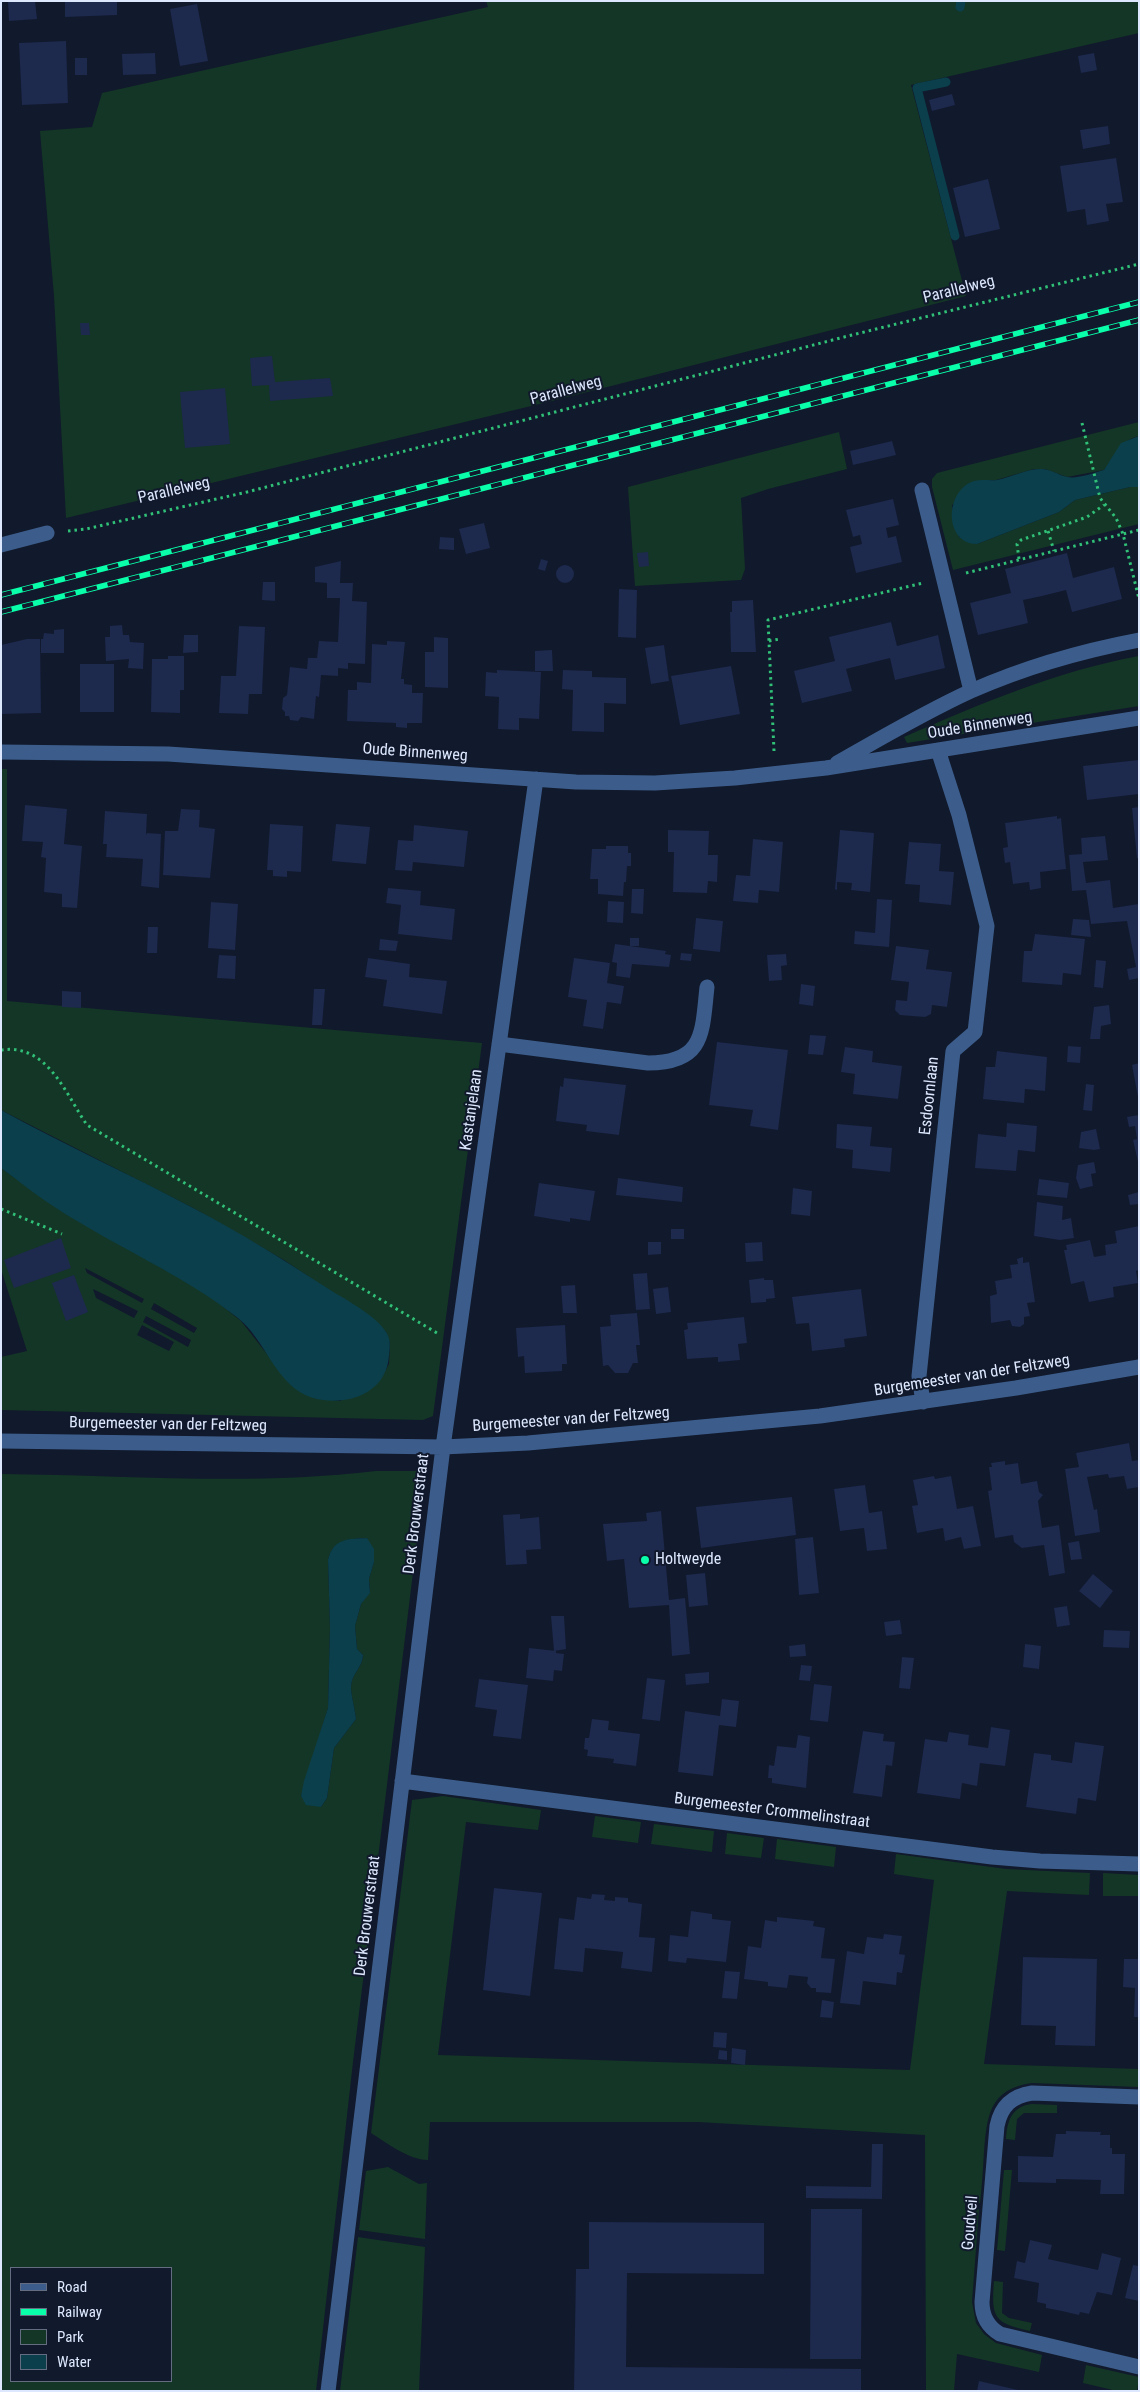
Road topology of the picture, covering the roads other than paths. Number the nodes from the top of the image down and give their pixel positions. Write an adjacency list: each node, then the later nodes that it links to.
1 (922, 490): 5 (street)
2 (47, 533): 3 (street)
3 (1, 545)
4 (1139, 640): 5 (street, Oude Binnenweg)
5 (971, 691): 9 (street, Oude Binnenweg)
6 (1139, 718): 7 (street, Oude Binnenweg)
7 (938, 750): 9 (street, Oude Binnenweg); 14 (street, Esdoornlaan)
8 (1, 752): 10 (street, Oude Binnenweg)
9 (826, 768): 10 (street, Oude Binnenweg)
10 (536, 779): 12 (street, Kastanjelaan)
11 (707, 987): 12 (street)
12 (499, 1044): 16 (street, Kastanjelaan)
13 (1139, 1367): 14 (street, Burgemeester van der Feltzweg)
14 (923, 1402): 16 (street, Burgemeester van der Feltzweg)
15 (1, 1441): 16 (street, Burgemeester van der Feltzweg)
16 (443, 1446): 17 (street, Derk Brouwerstraat)
17 (402, 1781): 18 (street, Burgemeester Crommelinstraat); 21 (street, Derk Brouwerstraat)
18 (1139, 1864)
19 (1139, 2097): 20 (street, Goudveil)
20 (1139, 2367)
21 (328, 2391)

